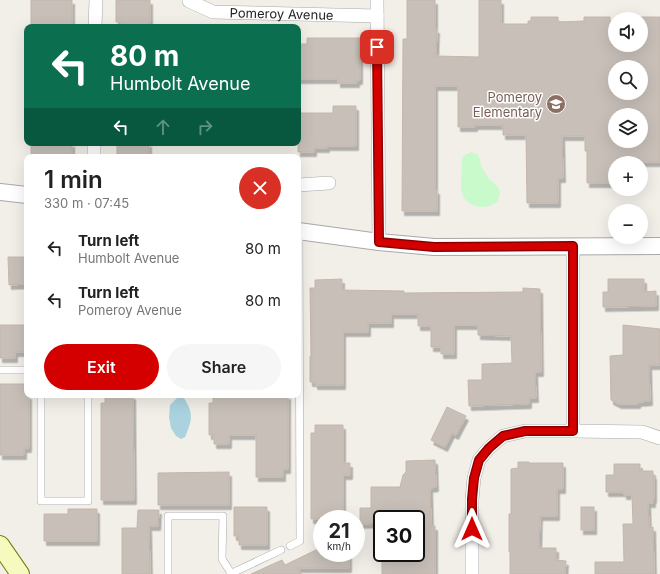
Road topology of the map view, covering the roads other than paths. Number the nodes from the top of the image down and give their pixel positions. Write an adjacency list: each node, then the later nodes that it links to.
1 (96, 0): 5 (street)
2 (377, 0): 4 (street)
3 (189, 1): 4 (street, Pomeroy Avenue)
4 (377, 16): 11 (street)
5 (95, 24)
6 (329, 183): 7 (street)
7 (301, 185)
8 (0, 192): 9 (street)
9 (24, 195)
10 (301, 231): 11 (street)
11 (379, 242): 12 (street)
12 (573, 246): 13 (street); 19 (street)
13 (660, 246)
14 (0, 370): 15 (lane)
15 (24, 370)
16 (41, 398): 17 (lane)
17 (88, 398)
18 (300, 398): 22 (lane)
19 (573, 431): 20 (street); 27 (street)
20 (660, 438)
21 (0, 545): 24 (main road)
22 (290, 546)
23 (281, 550): 26 (lane)
24 (20, 574)
25 (168, 574): 26 (lane)
26 (230, 574)
27 (472, 574)

